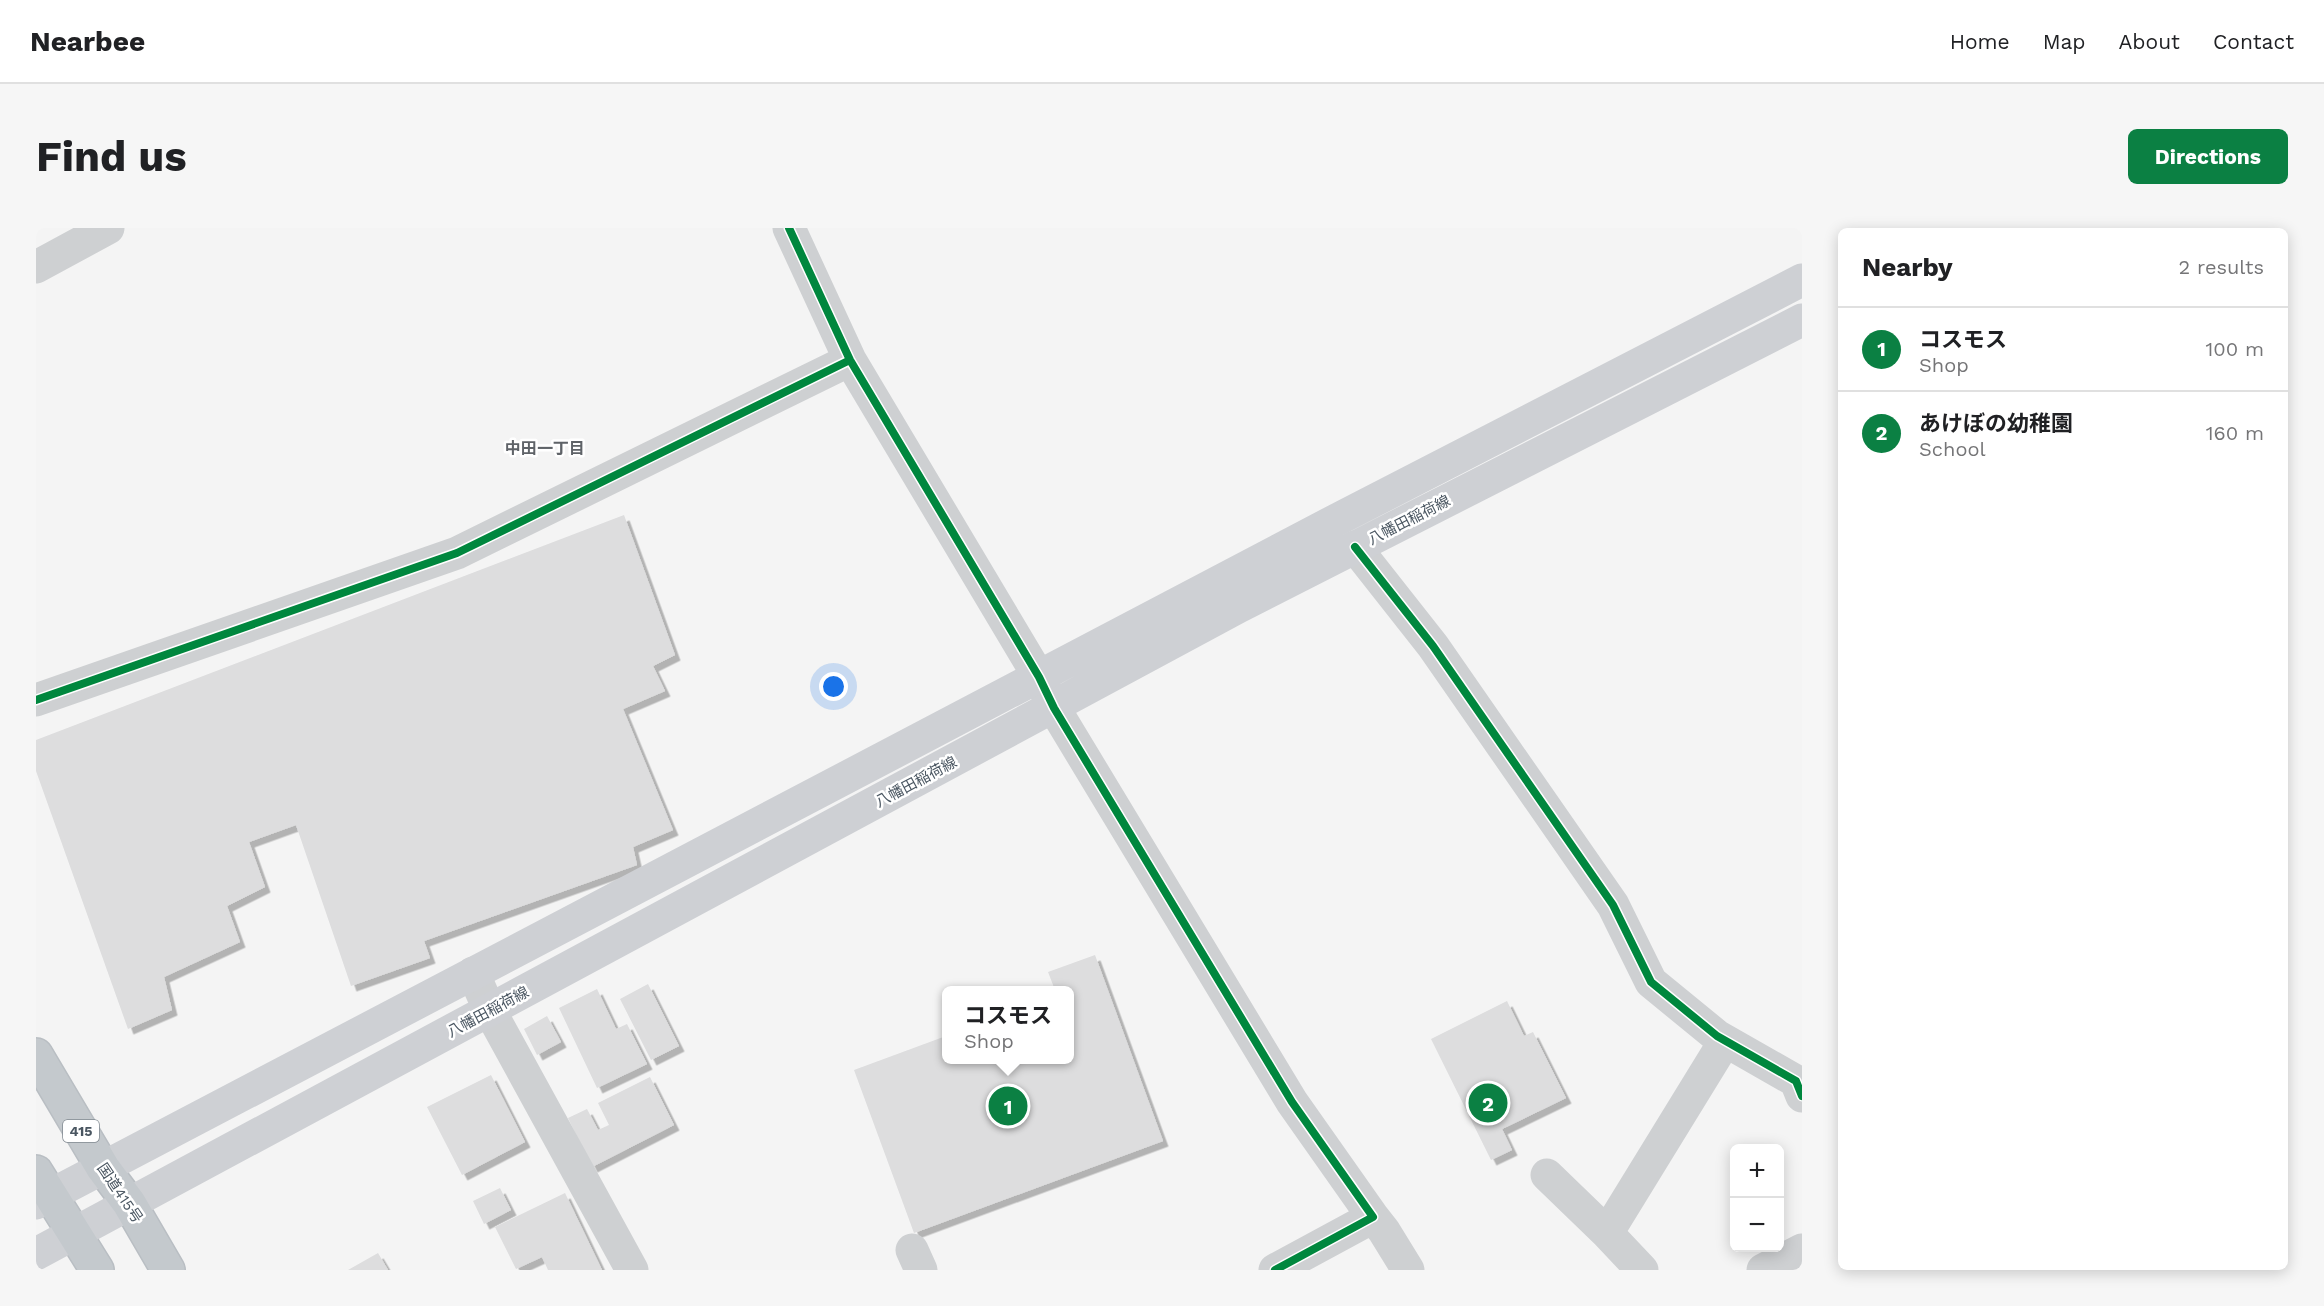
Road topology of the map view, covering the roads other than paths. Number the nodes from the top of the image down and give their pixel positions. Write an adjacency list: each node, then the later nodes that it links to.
1 (108, 228): 3 (street)
2 (789, 228): 6 (street)
3 (40, 256)
4 (1802, 280): 8 (main road)
5 (1802, 320): 7 (main road, 八幡田稲荷線)
6 (850, 360): 8 (street); 9 (street)
7 (1355, 547): 10 (main road, 八幡田稲荷線); 13 (street)
8 (1038, 676): 10 (street); 11 (main road)
9 (36, 700)
10 (1054, 708): 12 (main road, 八幡田稲荷線); 20 (street)
11 (473, 973): 12 (street); 16 (main road)
12 (490, 1011): 19 (main road, 八幡田稲荷線); 27 (street)
13 (1725, 1041): 15 (street); 21 (street)
14 (36, 1055): 16 (highway, 国道415号 / 415)
15 (1802, 1096)
16 (103, 1168): 18 (main road); 19 (highway, 国道415号 / 415)
17 (1547, 1175): 21 (street)
18 (41, 1190): 22 (highway)
19 (129, 1203): 22 (main road, 八幡田稲荷線); 26 (highway, 国道415号 / 415)
20 (1373, 1217): 28 (street); 29 (street)
21 (1607, 1233): 30 (street)
22 (76, 1234): 24 (main road, 八幡田稲荷線); 25 (highway)
23 (1802, 1250): 31 (street)
24 (36, 1254)
25 (97, 1270)
26 (168, 1270)
27 (632, 1270)
28 (1275, 1270)
29 (1408, 1270)
30 (1642, 1270)
31 (1763, 1270)

